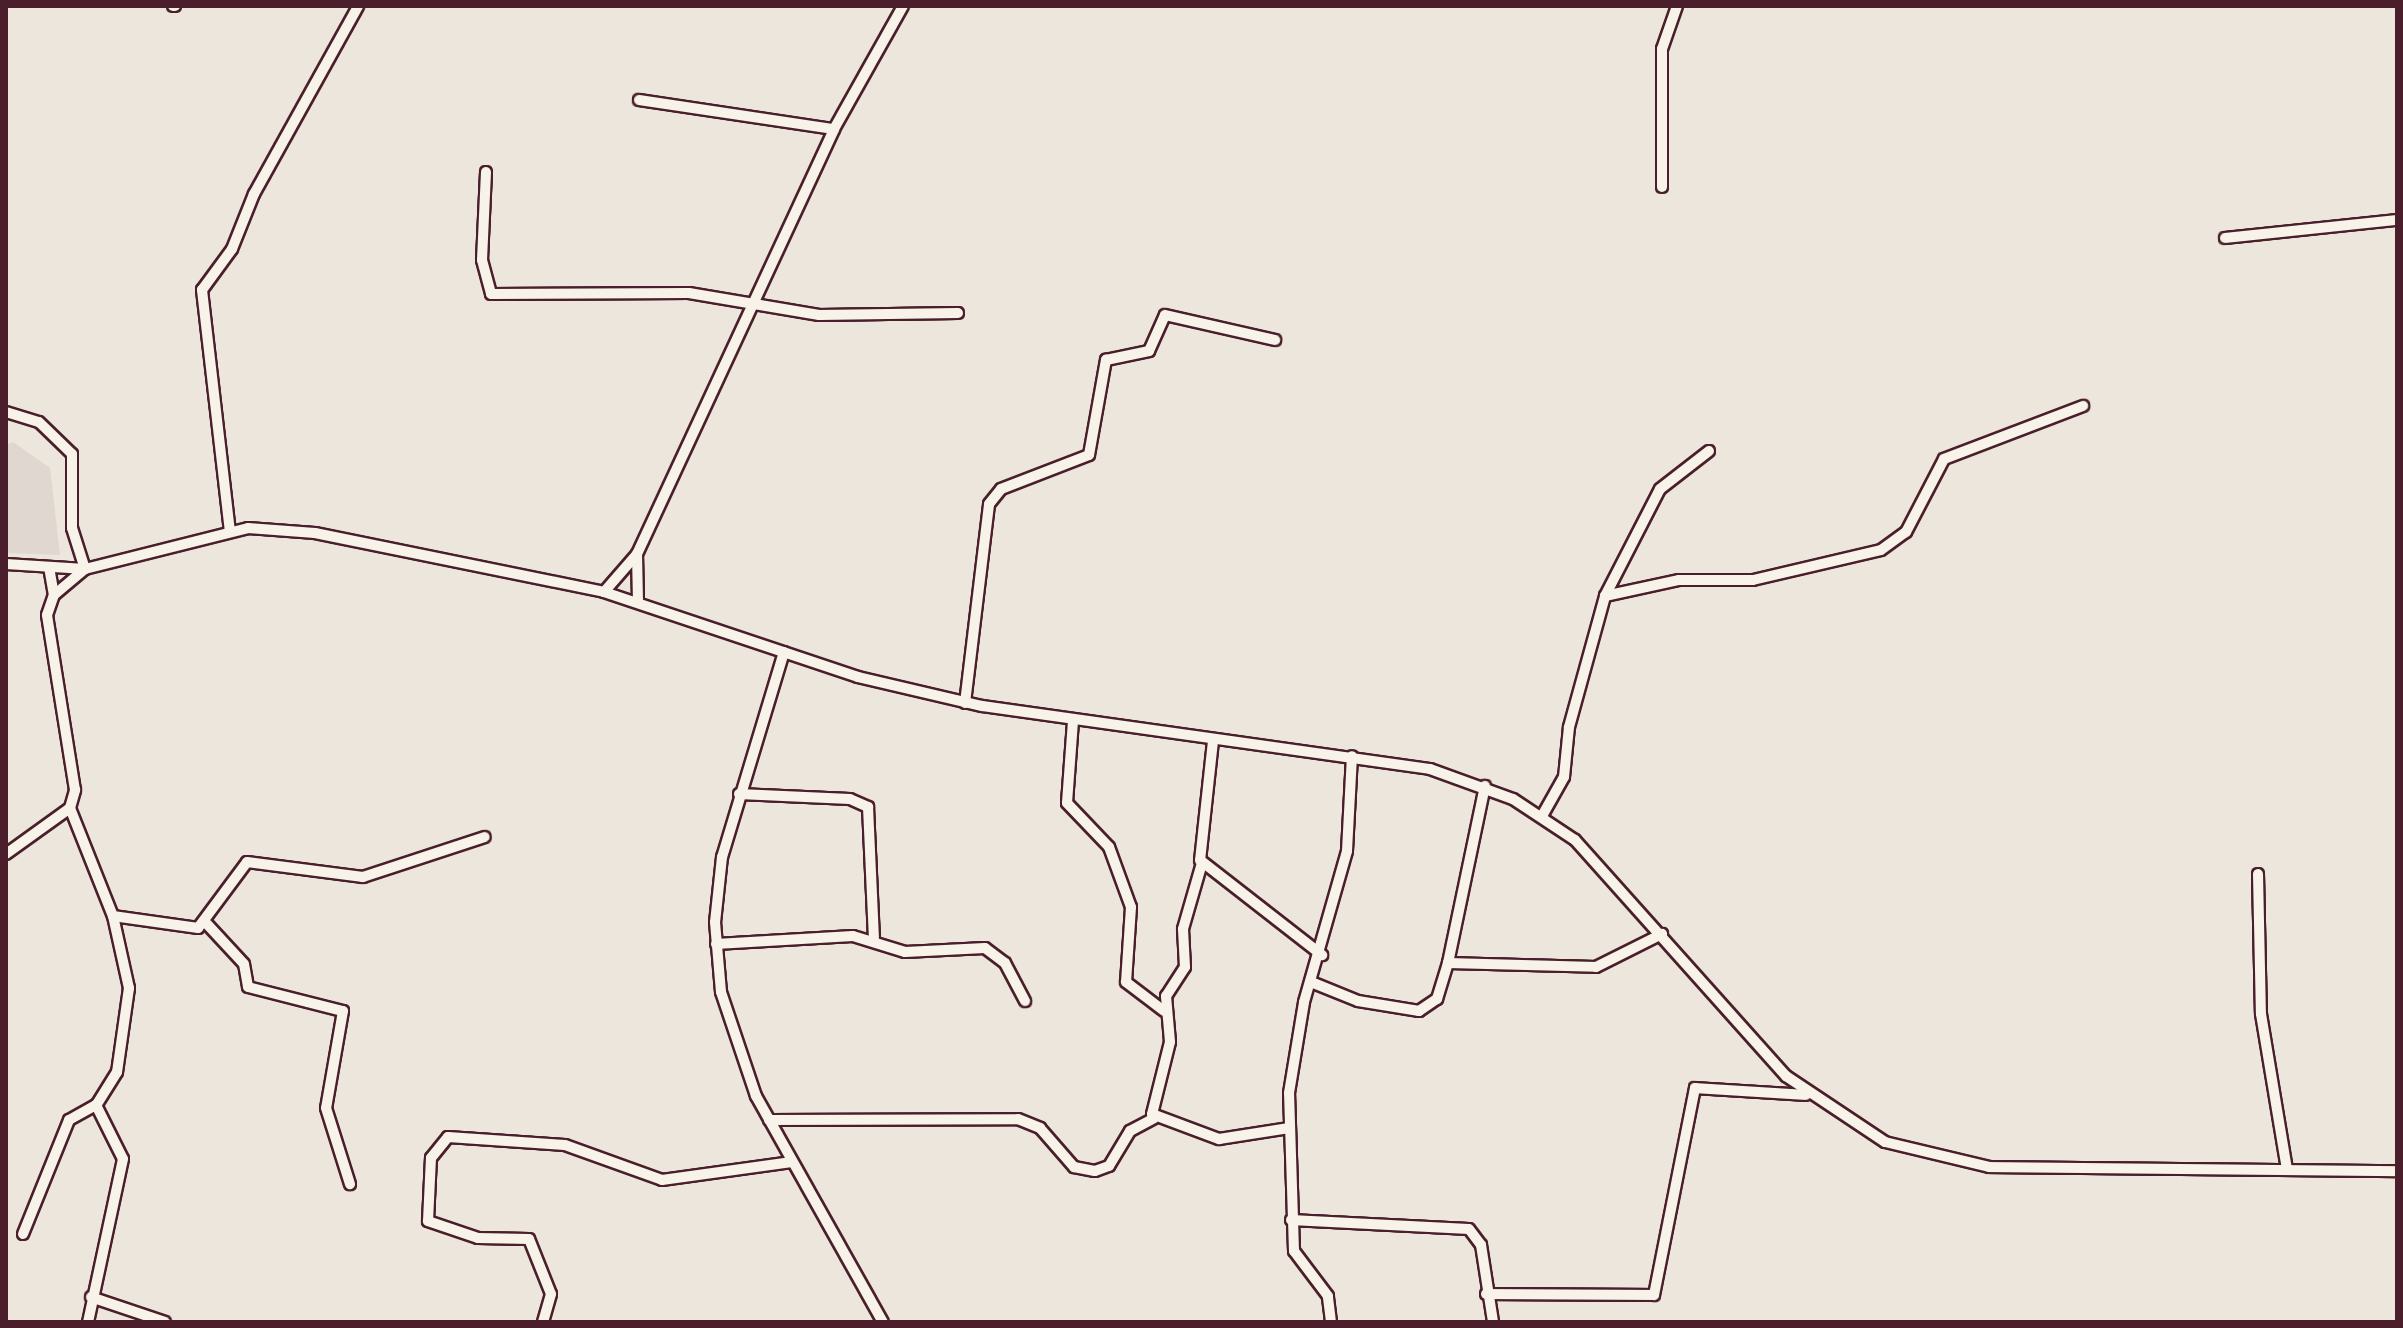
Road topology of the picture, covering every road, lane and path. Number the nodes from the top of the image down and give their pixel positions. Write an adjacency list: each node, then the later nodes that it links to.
1 (358, 6): 16 (street)
2 (903, 6): 5 (street)
3 (1677, 6): 7 (street)
4 (639, 100): 5 (street)
5 (834, 129): 10 (street)
6 (486, 172): 10 (street)
7 (1662, 187)
8 (2397, 220): 9 (street)
9 (2225, 238)
10 (751, 299): 11 (street); 17 (street)
11 (958, 313)
12 (1275, 340): 26 (street)
13 (2083, 406): 23 (street)
14 (6, 412): 20 (street)
15 (1709, 451): 23 (street)
16 (230, 532): 20 (street); 21 (street)
17 (637, 554): 21 (street); 24 (street)
18 (6, 564): 19 (street)
19 (49, 567): 20 (street); 22 (street)
20 (85, 569): 22 (street)
21 (604, 592): 24 (street)
22 (54, 595): 32 (street)
23 (1605, 596): 33 (street)
24 (638, 602): 25 (street)
25 (784, 652): 26 (street); 31 (street)
26 (965, 703): 27 (street)
27 (1073, 721): 28 (street); 47 (street)
28 (1213, 741): 29 (street); 36 (street)
29 (1352, 756): 30 (street); 43 (street)
30 (1485, 786): 33 (street); 44 (street)
31 (739, 794): 41 (street); 42 (street)
32 (70, 808): 35 (street); 38 (street)
33 (1542, 816): 40 (street)
34 (485, 837): 39 (street)
35 (6, 854)
36 (1202, 863): 43 (street); 47 (street)
37 (2258, 874): 54 (street)
38 (113, 916): 39 (street); 49 (street)
39 (207, 924): 56 (street)
40 (1662, 934): 44 (street); 48 (street)
41 (874, 938): 42 (street); 46 (street)
42 (716, 944): 51 (street)
43 (1322, 955): 45 (street)
44 (1448, 963): 45 (street)
45 (1311, 982): 52 (street)
46 (1025, 1001)
47 (1164, 1011): 50 (street)
48 (1806, 1095): 54 (street); 59 (street)
49 (96, 1105): 58 (street); 60 (street)
50 (1154, 1118): 51 (street); 52 (street)
51 (769, 1120): 53 (street)
52 (1289, 1128): 57 (street)
53 (792, 1162): 63 (street); 64 (street)
54 (2287, 1170): 55 (street)
55 (2397, 1171)
56 (350, 1184)
57 (1291, 1220): 59 (street); 65 (street)
58 (23, 1234)
59 (1486, 1294): 66 (street)
60 (91, 1297): 61 (street); 62 (street)
61 (88, 1322)
62 (165, 1322)
63 (543, 1322)
64 (883, 1322)
65 (1331, 1322)
66 (1493, 1322)

